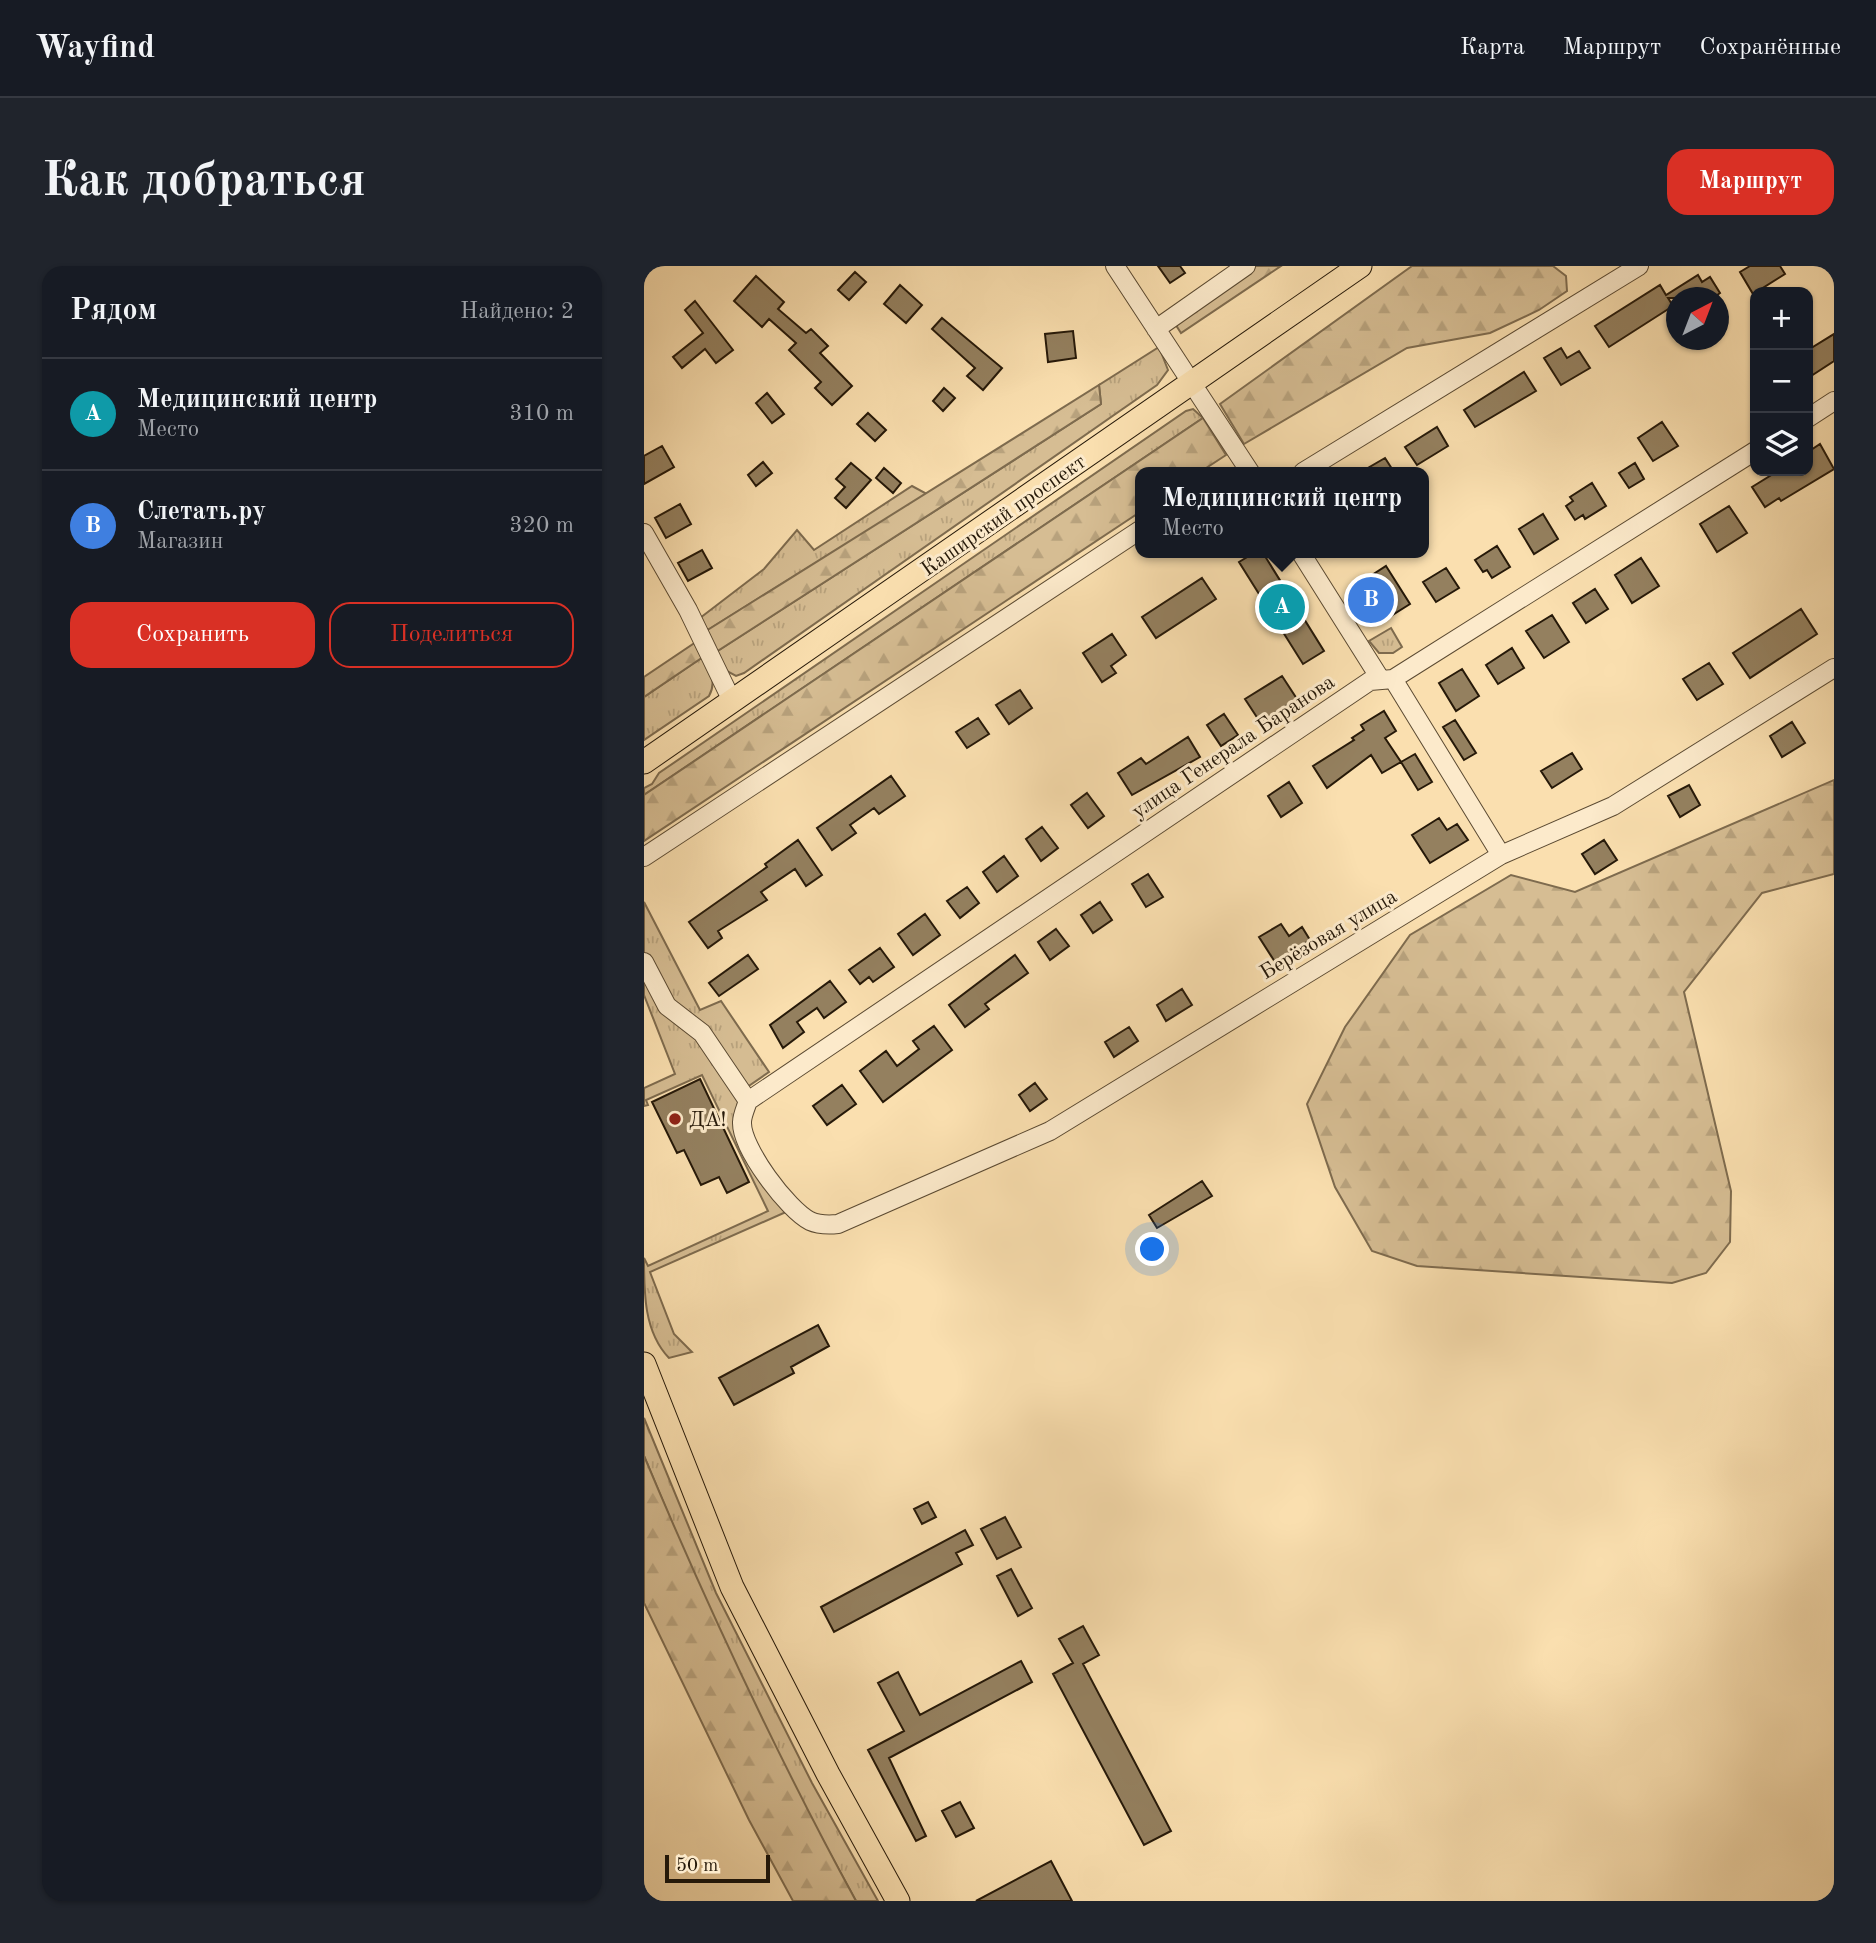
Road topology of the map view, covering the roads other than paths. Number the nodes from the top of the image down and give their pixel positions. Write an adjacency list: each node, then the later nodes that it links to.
1 (1115, 266): 5 (street)
2 (1246, 266): 5 (street)
3 (1360, 266): 6 (main road, Каширский проспект)
4 (1639, 266): 11 (street)
5 (1156, 329): 6 (street)
6 (1191, 383): 10 (street); 17 (main road, Каширский проспект)
7 (1834, 401): 8 (street)
8 (1813, 415)
9 (1750, 454): 16 (street, улица Генерала Баранова)
10 (1247, 467)
11 (1311, 467)
12 (644, 533): 17 (street)
13 (1135, 533): 20 (street)
14 (1304, 558): 16 (street)
15 (1834, 668): 19 (street, Берёзовая улица)
16 (1387, 679): 19 (street); 22 (street, улица Генерала Баранова)
17 (732, 701): 18 (main road, Каширский проспект)
18 (644, 762)
19 (1502, 855): 22 (street, Берёзовая улица)
20 (644, 857)
21 (644, 962): 22 (street)
22 (748, 1101)
23 (644, 1364): 24 (main road)
24 (898, 1901)

